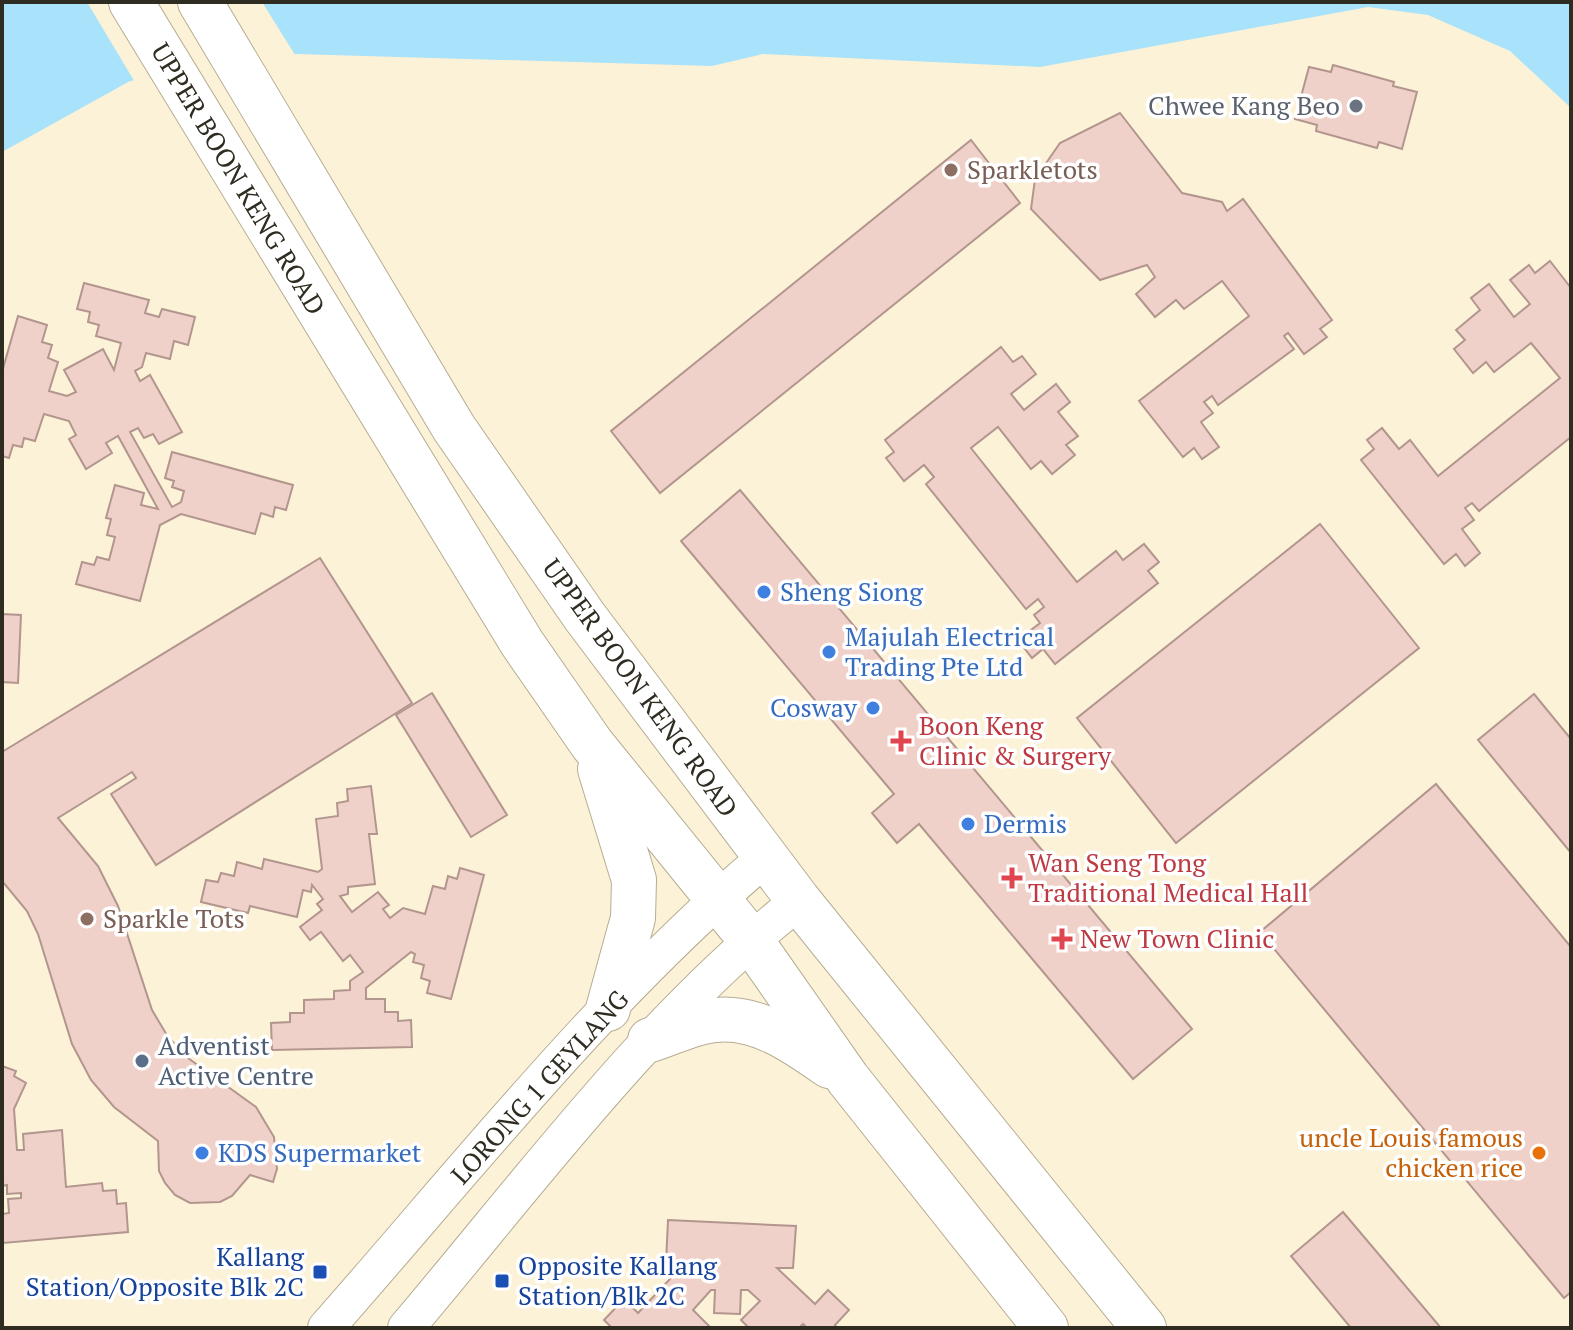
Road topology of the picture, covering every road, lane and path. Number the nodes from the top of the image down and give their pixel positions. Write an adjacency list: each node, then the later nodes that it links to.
1 (131, 2): 3 (main road, UPPER BOON KENG ROAD)
2 (200, 2): 4 (main road, UPPER BOON KENG ROAD)
3 (592, 744): 5 (main road, UPPER BOON KENG ROAD); 8 (main road)
4 (765, 858): 5 (street, LORONG 1 GEYLANG); 6 (main road, UPPER BOON KENG ROAD)
5 (719, 897): 7 (main road, UPPER BOON KENG ROAD); 8 (street, LORONG 1 GEYLANG)
6 (799, 901): 7 (street, LORONG 1 GEYLANG); 14 (main road, UPPER BOON KENG ROAD)
7 (750, 939): 9 (street, LORONG 1 GEYLANG); 10 (main road, UPPER BOON KENG ROAD)
8 (608, 1009): 11 (street, LORONG 1 GEYLANG)
9 (650, 1040): 10 (main road); 12 (street, LORONG 1 GEYLANG)
10 (848, 1079): 13 (main road, UPPER BOON KENG ROAD)
11 (326, 1328)
12 (406, 1328)
13 (1046, 1328)
14 (1144, 1328)

